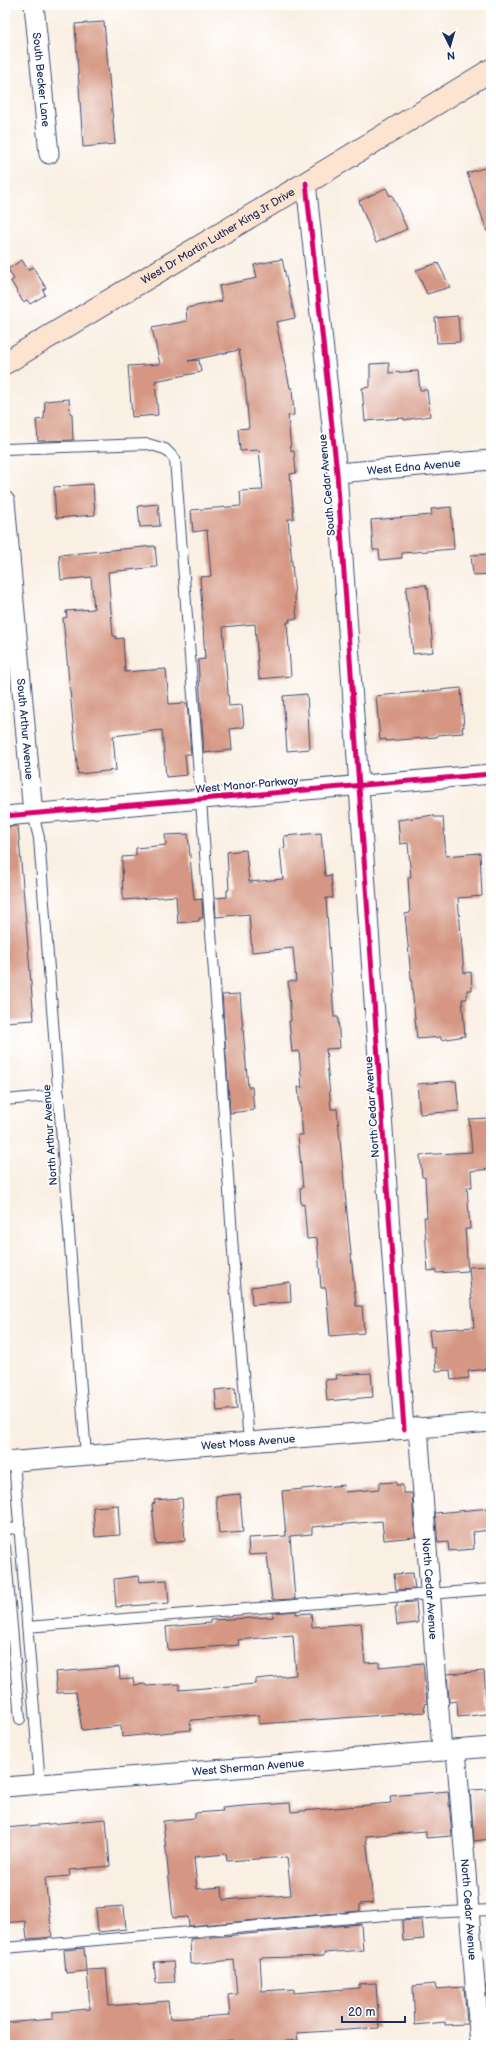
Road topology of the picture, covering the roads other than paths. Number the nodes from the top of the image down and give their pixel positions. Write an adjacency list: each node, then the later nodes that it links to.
1 (34, 5): 3 (street, South Becker Lane)
2 (491, 70): 4 (main road, West Dr Martin Luther King Jr Drive)
3 (49, 154)
4 (306, 183): 5 (main road, West Dr Martin Luther King Jr Drive); 8 (street, South Cedar Avenue)
5 (5, 363)
6 (5, 449): 12 (lane)
7 (491, 460): 8 (street, West Edna Avenue)
8 (337, 473): 11 (street, South Cedar Avenue)
9 (5, 501): 13 (street, South Arthur Avenue)
10 (491, 774): 11 (street, West Manor Parkway)
11 (360, 785): 12 (street, West Manor Parkway); 18 (street, North Cedar Avenue)
12 (201, 800): 13 (street, West Manor Parkway); 19 (lane)
13 (33, 814): 14 (street, West Manor Parkway); 15 (lane, North Arthur Avenue)
14 (5, 816)
15 (59, 1095): 16 (lane); 20 (lane, North Arthur Avenue)
16 (5, 1100)
17 (491, 1422): 18 (street, West Moss Avenue)
18 (411, 1428): 19 (street, West Moss Avenue); 26 (street, North Cedar Avenue)
19 (249, 1442): 20 (street, West Moss Avenue)
20 (86, 1455): 21 (street, West Moss Avenue)
21 (10, 1461): 22 (lane)
22 (20, 1528): 23 (lane); 27 (lane)
23 (5, 1529)
24 (5, 1547): 28 (lane)
25 (491, 1589): 26 (lane)
26 (431, 1594): 27 (lane); 30 (street, North Cedar Avenue)
27 (27, 1626): 31 (lane)
28 (20, 1719)
29 (491, 1747): 30 (street, West Sherman Avenue)
30 (449, 1750): 31 (street, West Sherman Avenue); 34 (street, North Cedar Avenue)
31 (40, 1784): 32 (street, West Sherman Avenue)
32 (5, 1787)
33 (491, 1910): 34 (lane)
34 (469, 1912): 35 (lane); 36 (street, North Cedar Avenue)
35 (5, 1948)
36 (480, 2045)

